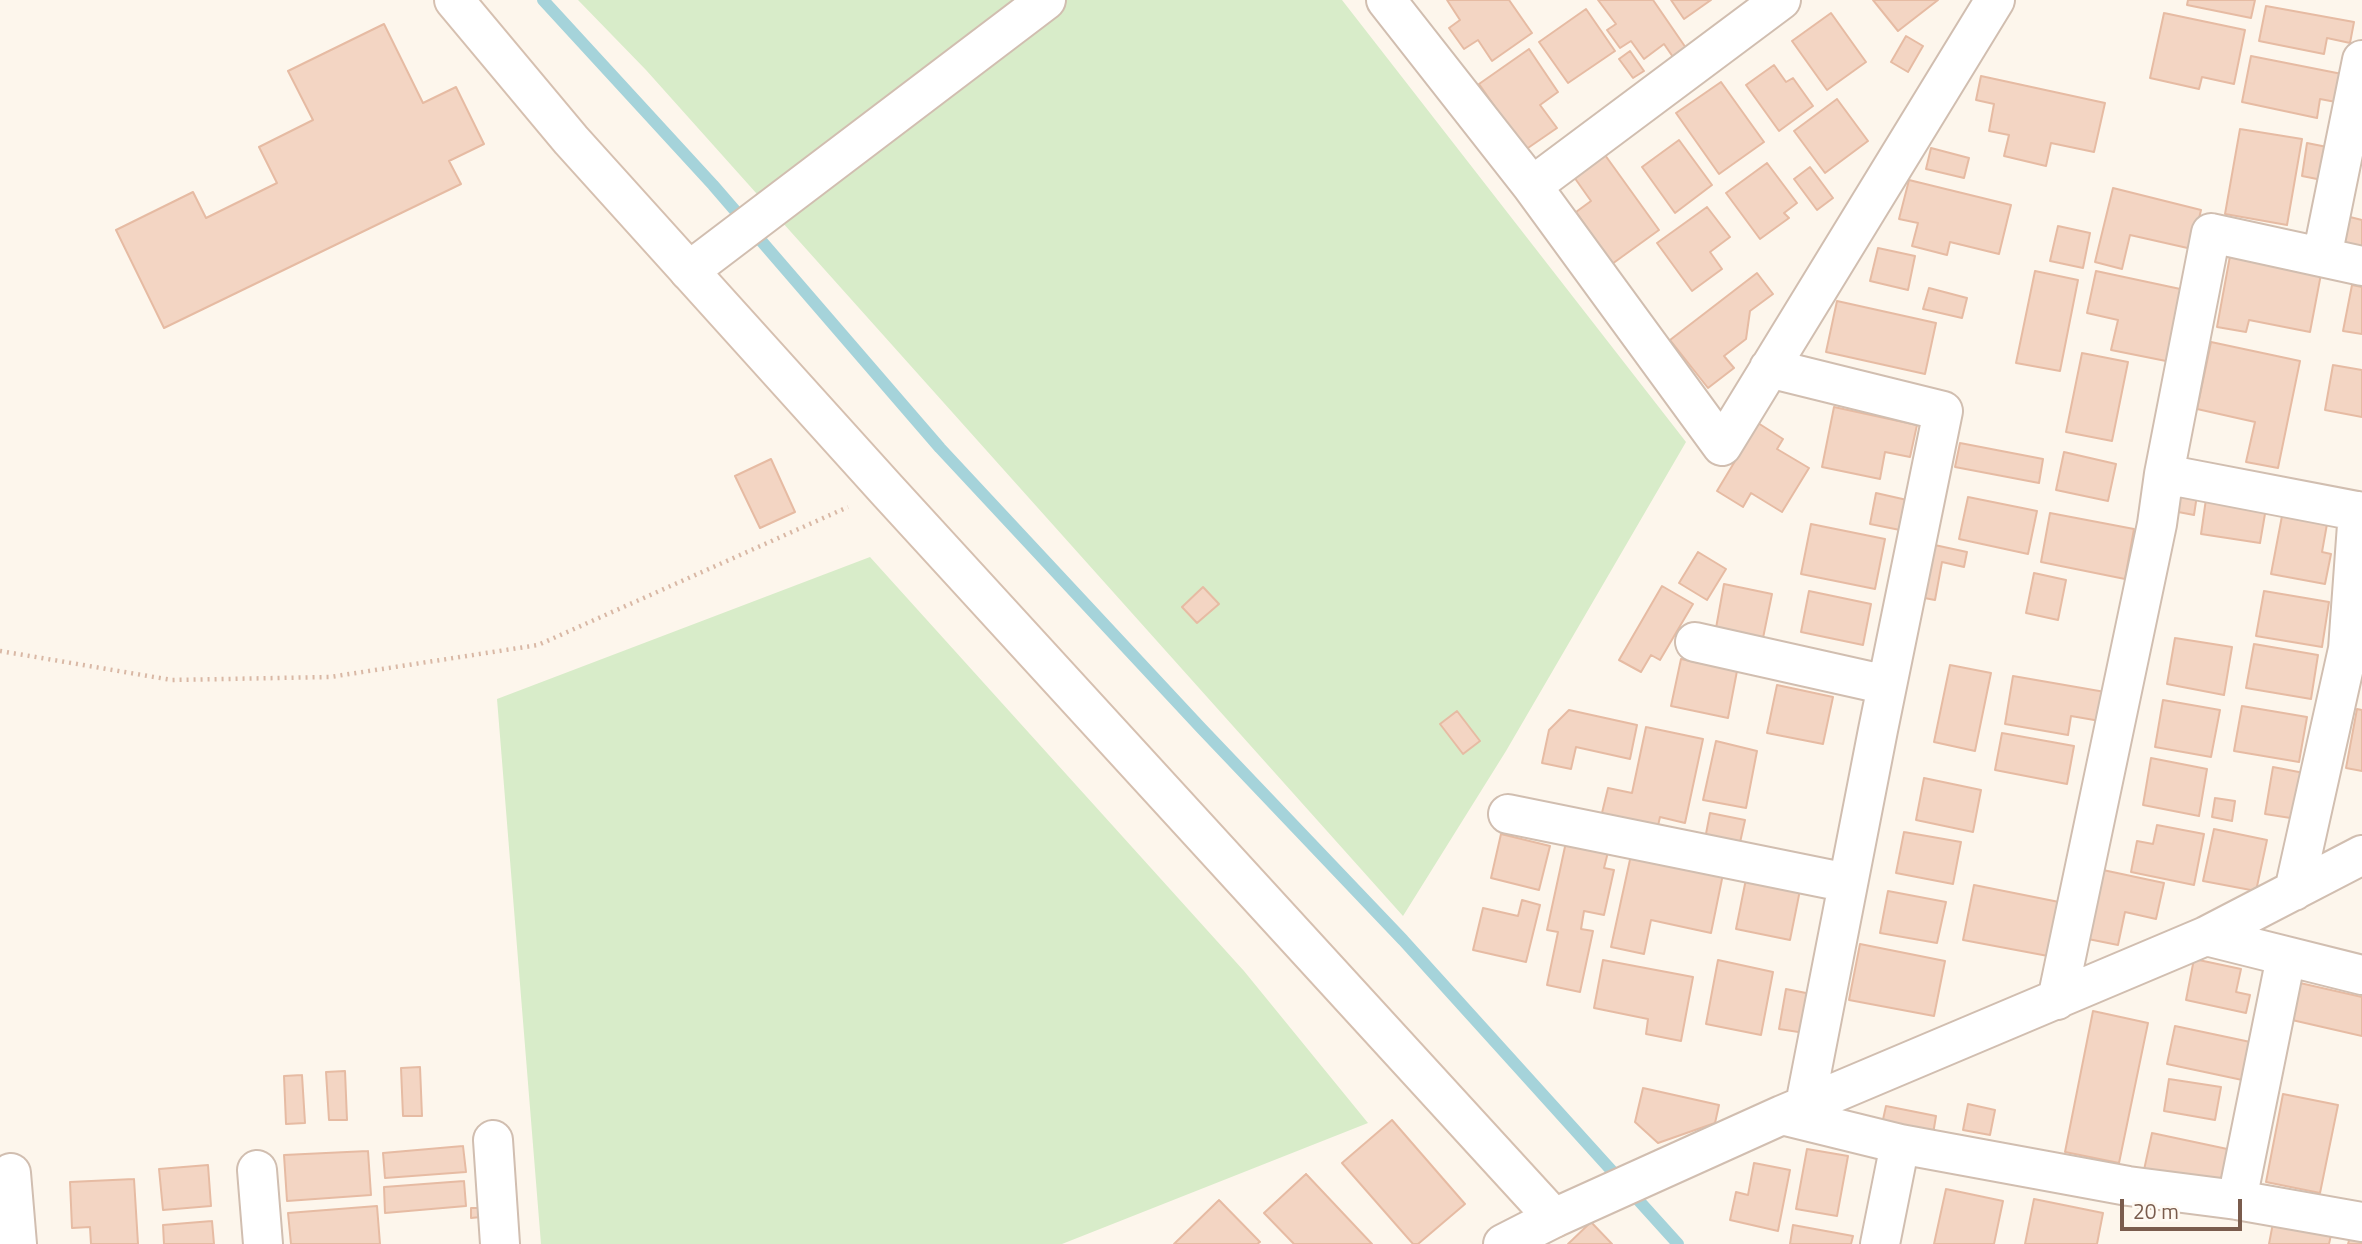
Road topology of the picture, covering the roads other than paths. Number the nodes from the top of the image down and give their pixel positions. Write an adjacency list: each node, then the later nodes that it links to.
1 (454, 0): 10 (street)
2 (1046, 0): 10 (street)
3 (1781, 0): 7 (street)
4 (1995, 0): 11 (street)
5 (1391, 2): 7 (street)
6 (2362, 60): 8 (street)
7 (1532, 186): 11 (street)
8 (2322, 257): 9 (street); 12 (street)
9 (2362, 266)
10 (689, 271): 30 (street)
11 (1769, 368): 15 (street)
12 (2164, 474): 13 (street); 23 (street)
13 (2360, 511): 19 (street)
14 (1695, 642): 15 (street)
15 (1887, 685): 18 (street)
16 (1508, 814): 18 (street)
17 (2362, 855): 19 (street)
18 (1848, 883): 24 (street)
19 (2294, 891): 20 (street)
20 (2206, 936): 21 (street); 23 (street)
21 (2286, 957): 22 (street); 29 (street)
22 (2362, 975)
23 (2057, 1000): 24 (street)
24 (1794, 1110): 26 (street); 30 (street)
25 (493, 1140): 34 (street)
26 (1900, 1144): 29 (street); 36 (street)
27 (257, 1170): 33 (street)
28 (11, 1173): 32 (street)
29 (2237, 1200): 31 (street)
30 (1555, 1218): 35 (street)
31 (2362, 1222)
32 (16, 1244)
33 (263, 1244)
34 (500, 1244)
35 (1503, 1244)
36 (1880, 1244)

